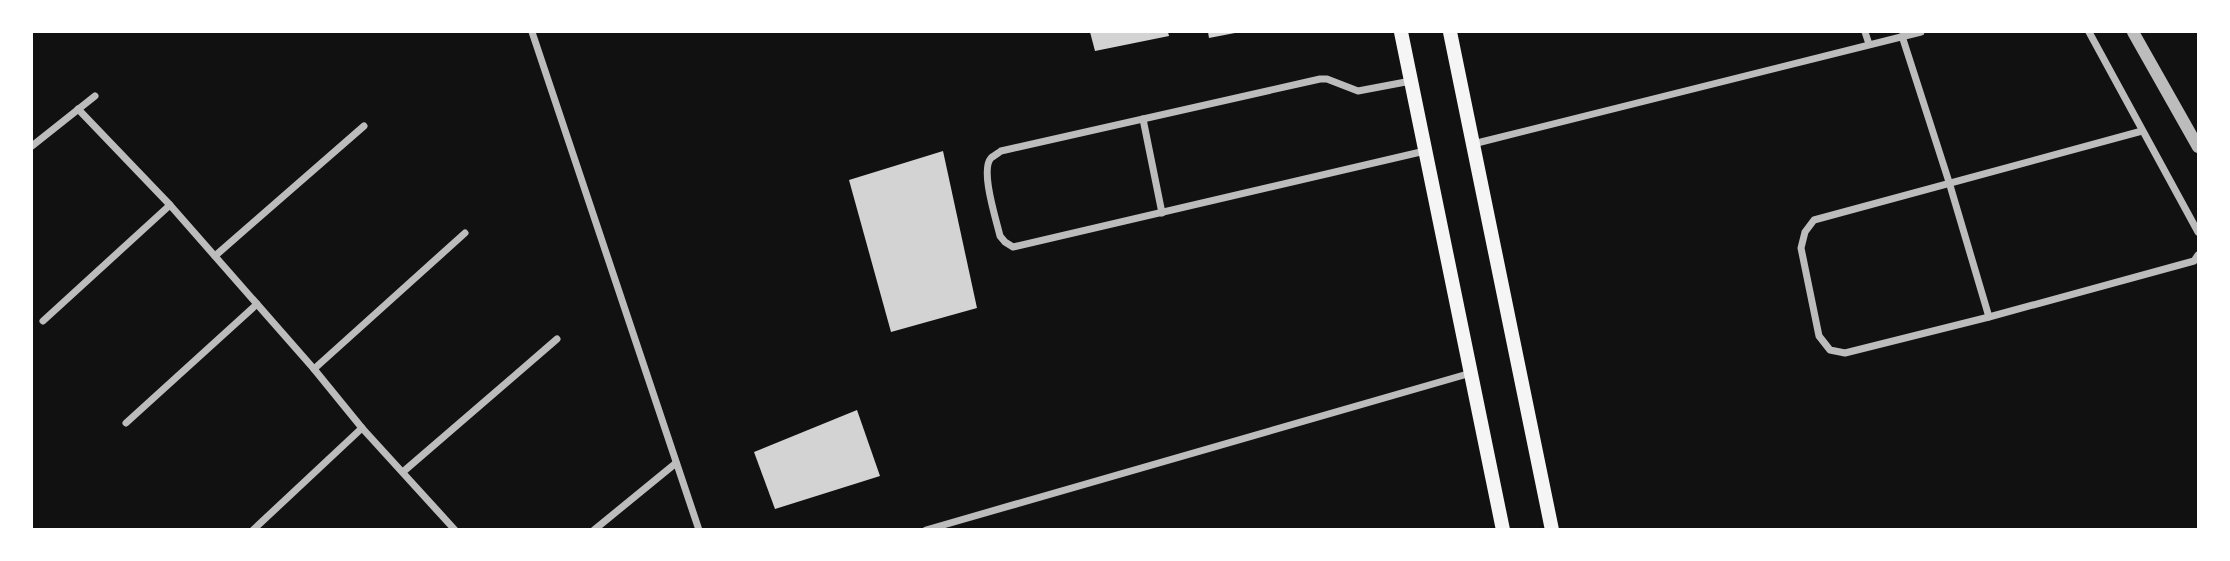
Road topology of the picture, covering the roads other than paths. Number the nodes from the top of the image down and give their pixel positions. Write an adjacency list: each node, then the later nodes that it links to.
1 (532, 32): 35 (street)
2 (1401, 32): 10 (main road)
3 (1450, 32): 16 (main road)
4 (1865, 32): 9 (street)
5 (1921, 32): 8 (street)
6 (2089, 32): 15 (street)
7 (2133, 32): 18 (street)
8 (1902, 36): 9 (street); 20 (street)
9 (1869, 44): 16 (street)
10 (1411, 81): 13 (street); 19 (main road)
11 (95, 96): 12 (street)
12 (78, 109): 17 (street); 21 (street)
13 (1143, 120): 22 (street); 22 (street)
14 (363, 126): 26 (street)
15 (2142, 131): 20 (street); 23 (street)
16 (1473, 144): 43 (main road)
17 (32, 146)
18 (2199, 147)
19 (1425, 151): 22 (street); 32 (main road)
20 (1949, 182): 28 (street); 28 (street)
21 (170, 205): 26 (street); 29 (street)
22 (1162, 213)
23 (2199, 232)
24 (465, 233): 31 (street)
25 (2199, 255): 28 (street)
26 (215, 256): 27 (street)
27 (257, 304): 31 (street); 33 (street)
28 (1989, 317)
29 (43, 321)
30 (557, 339): 36 (street)
31 (314, 369): 34 (street)
32 (1471, 373): 41 (street); 42 (main road)
33 (126, 423)
34 (362, 428): 36 (street); 38 (street)
35 (676, 463): 39 (street); 40 (street)
36 (404, 471): 37 (street)
37 (451, 528)
38 (253, 530)
39 (594, 530)
40 (699, 530)
41 (926, 530)
42 (1503, 530)
43 (1552, 530)

